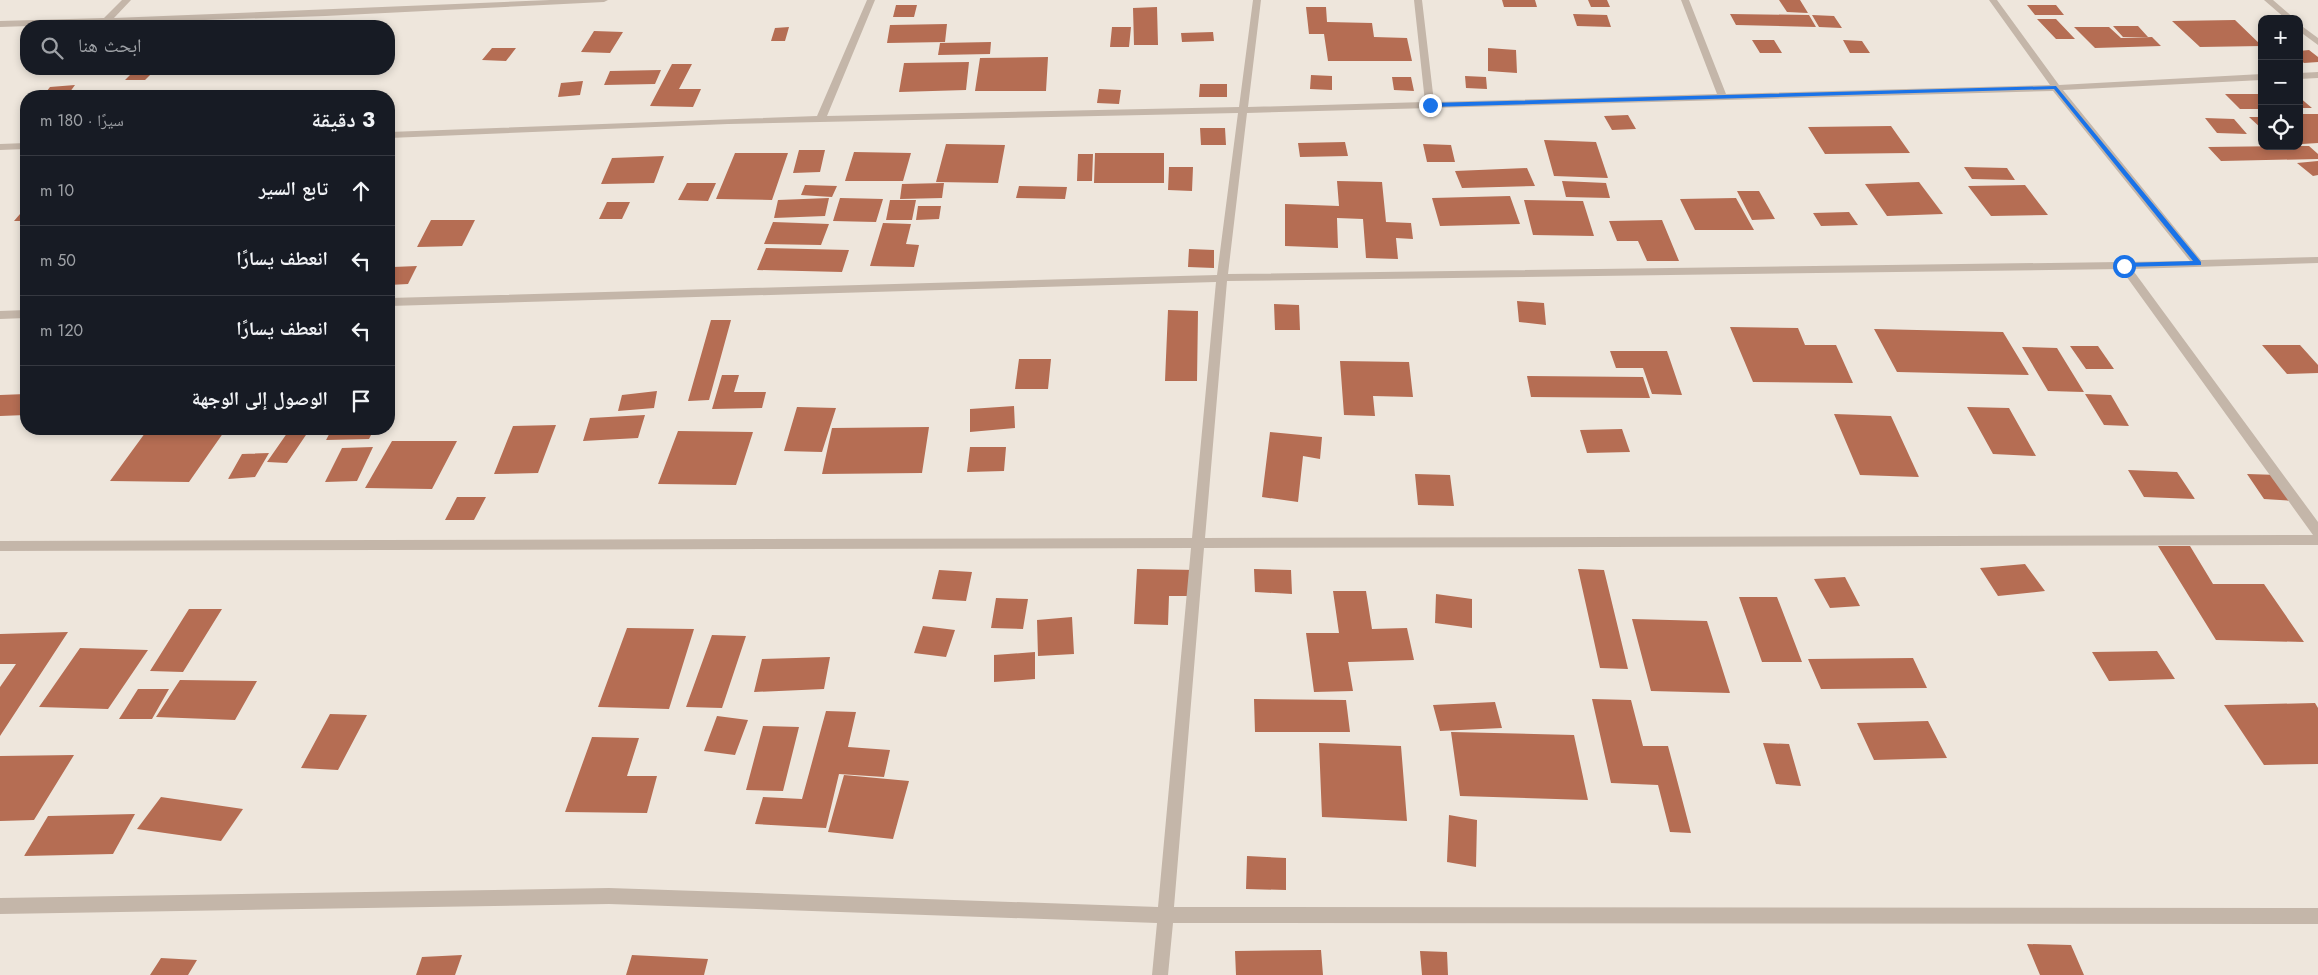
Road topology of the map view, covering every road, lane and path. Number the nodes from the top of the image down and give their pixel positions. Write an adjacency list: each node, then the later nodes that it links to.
1 (127, 0): 10 (street)
2 (604, 0): 10 (street)
3 (871, 0): 22 (street)
4 (1257, 0): 21 (street)
5 (1418, 0): 20 (street)
6 (1685, 0): 19 (street)
7 (1993, 0): 18 (street)
8 (2268, 0): 9 (street)
9 (2286, 15)
10 (107, 20)
11 (20, 23): 12 (street)
12 (0, 24)
13 (2303, 29): 14 (street)
14 (2318, 42)
15 (2318, 75): 16 (street)
16 (2303, 76)
17 (2258, 77): 18 (street)
18 (2056, 88): 19 (street); 27 (street)
19 (1723, 97): 20 (street)
20 (1430, 105): 21 (street)
21 (1245, 110): 22 (street); 29 (street)
22 (821, 119): 23 (street)
23 (395, 135)
24 (20, 146): 25 (street)
25 (0, 147)
26 (2318, 260): 27 (street)
27 (2198, 263): 28 (street)
28 (2124, 266): 29 (street); 33 (street)
29 (1222, 278): 30 (street); 35 (street)
30 (395, 302)
31 (20, 314): 32 (street)
32 (0, 315)
33 (2318, 532)
34 (2318, 540): 35 (street)
35 (1198, 542): 36 (street); 38 (street)
36 (0, 546)
37 (0, 906): 38 (street)
38 (1165, 915): 39 (street); 40 (street)
39 (2318, 916)
40 (1160, 975)

